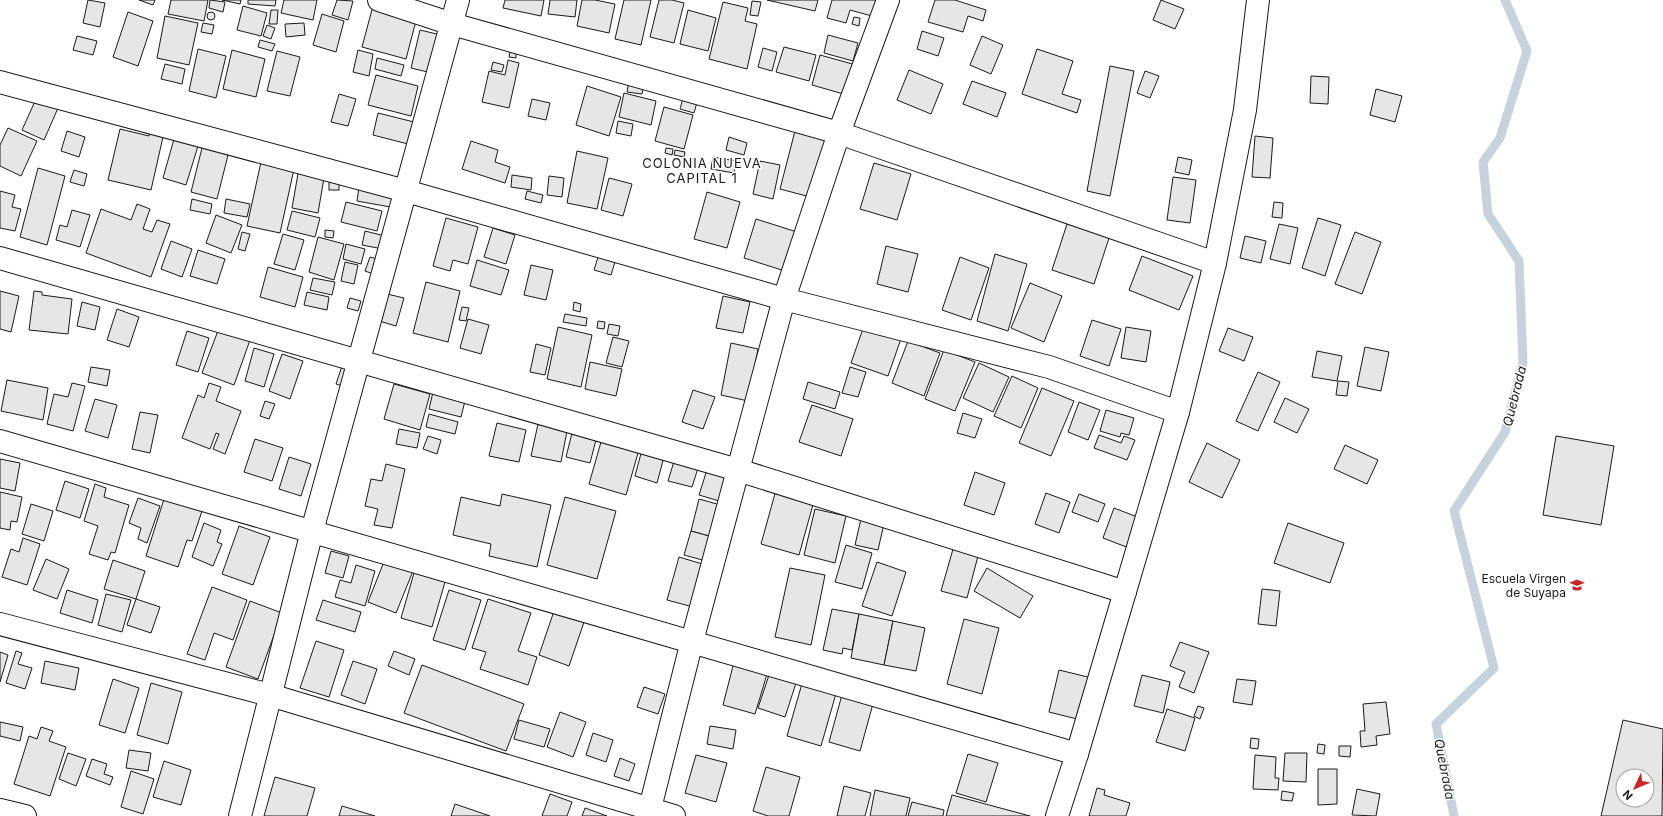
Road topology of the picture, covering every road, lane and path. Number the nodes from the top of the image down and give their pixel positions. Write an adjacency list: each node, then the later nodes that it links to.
1 (379, 0): 5 (street)
2 (458, 0): 5 (street)
3 (888, 0): 7 (street)
4 (1258, 0): 10 (street)
5 (452, 24): 7 (street); 8 (street)
6 (0, 82): 8 (street)
7 (839, 133): 10 (street); 11 (street)
8 (406, 191): 11 (street); 12 (street)
9 (0, 258): 12 (street)
10 (1215, 263): 13 (street)
11 (784, 299): 13 (street); 15 (street)
12 (359, 360): 15 (street); 16 (street)
13 (1178, 412): 17 (street)
14 (0, 441): 16 (street)
15 (738, 470): 17 (street); 19 (street)
16 (312, 531): 19 (street); 20 (street)
17 (1124, 592): 21 (street)
18 (0, 624): 20 (street)
19 (692, 641): 21 (street); 23 (street)
20 (270, 695): 23 (street); 25 (street)
21 (1077, 754): 27 (street)
22 (0, 810): 24 (street)
23 (649, 812): 26 (street)
24 (25, 816)
25 (240, 816)
26 (674, 816)
27 (1057, 816)

